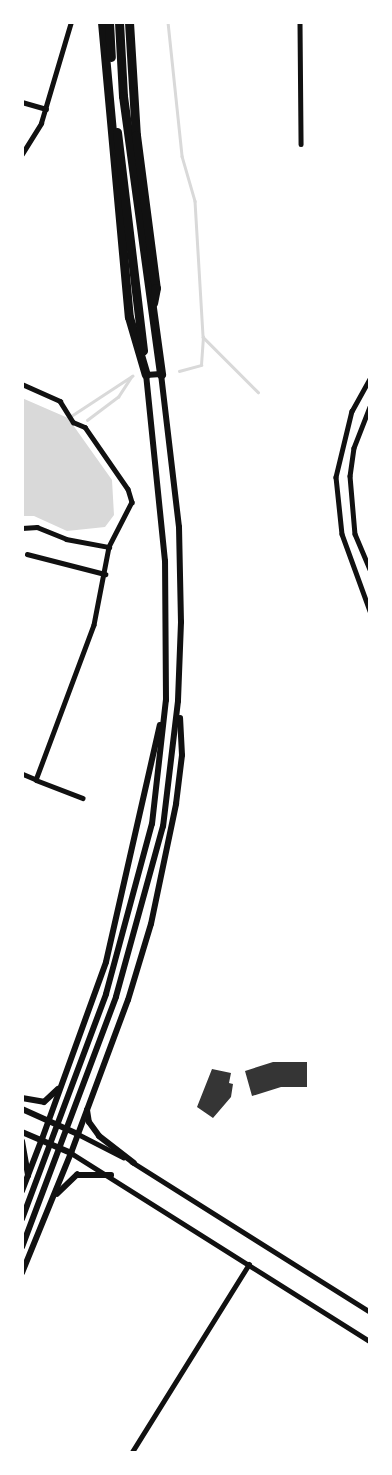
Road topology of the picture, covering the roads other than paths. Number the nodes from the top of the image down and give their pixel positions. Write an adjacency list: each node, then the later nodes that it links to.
1 (71, 22): 8 (street)
2 (102, 22): 13 (highway)
3 (109, 22): 13 (highway)
4 (119, 22): 11 (highway)
5 (129, 22): 11 (highway)
6 (300, 22): 9 (street)
7 (22, 102): 8 (street)
8 (46, 109): 10 (street)
9 (301, 144)
10 (22, 154)
11 (152, 311): 12 (highway)
12 (161, 374): 13 (main road); 24 (main road)
13 (146, 375): 23 (main road)
14 (370, 379): 22 (street)
15 (22, 384): 18 (street)
16 (370, 407): 20 (street)
17 (22, 528): 18 (street)
18 (109, 547): 21 (street)
19 (27, 554): 21 (street)
20 (370, 570)
21 (105, 574): 26 (street)
22 (370, 611)
23 (166, 700): 28 (main road); 43 (main road)
24 (178, 701): 30 (main road); 44 (main road)
25 (22, 774): 26 (street)
26 (36, 780): 27 (street)
27 (84, 798)
28 (65, 1077): 29 (main road); 32 (main road)
29 (22, 1098)
30 (87, 1108): 34 (main road); 38 (main road)
31 (22, 1110): 32 (main road)
32 (49, 1120): 34 (main road); 35 (main road)
33 (22, 1132): 35 (main road)
34 (78, 1134): 37 (main road); 38 (street)
35 (42, 1139): 37 (main road); 40 (street)
36 (22, 1141): 40 (main road)
37 (70, 1153): 39 (street); 42 (street)
38 (134, 1163): 47 (street)
39 (111, 1175): 42 (street); 45 (street)
40 (28, 1176): 41 (street)
41 (22, 1191)
42 (53, 1199): 46 (street)
43 (22, 1219)
44 (22, 1247)
45 (250, 1264): 48 (street); 49 (street)
46 (22, 1274)
47 (370, 1312)
48 (370, 1341)
49 (132, 1452)

